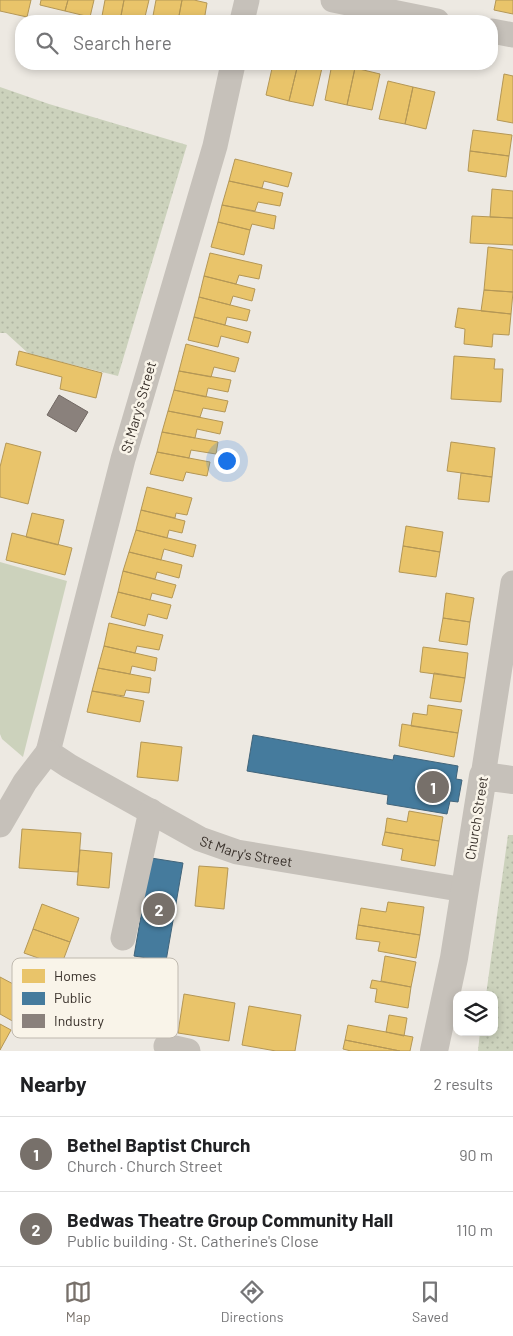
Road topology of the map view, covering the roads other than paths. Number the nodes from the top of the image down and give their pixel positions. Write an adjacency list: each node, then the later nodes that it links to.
1 (247, 0): 3 (street)
2 (333, 0): 4 (street)
3 (243, 15)
4 (407, 15)
5 (498, 32): 6 (street)
6 (513, 35)
7 (232, 70): 9 (street, St Mary's Street)
8 (513, 583): 10 (street, Church Street)
9 (48, 752): 12 (street, St Mary's Street); 13 (street, St Mary's Street)
10 (482, 776): 11 (street); 14 (street, Church Street)
11 (513, 780)
12 (151, 811): 14 (street, St Mary's Street); 15 (street)
13 (1, 821)
14 (465, 890): 16 (street, Church Street)
15 (123, 938)
16 (434, 1051)

